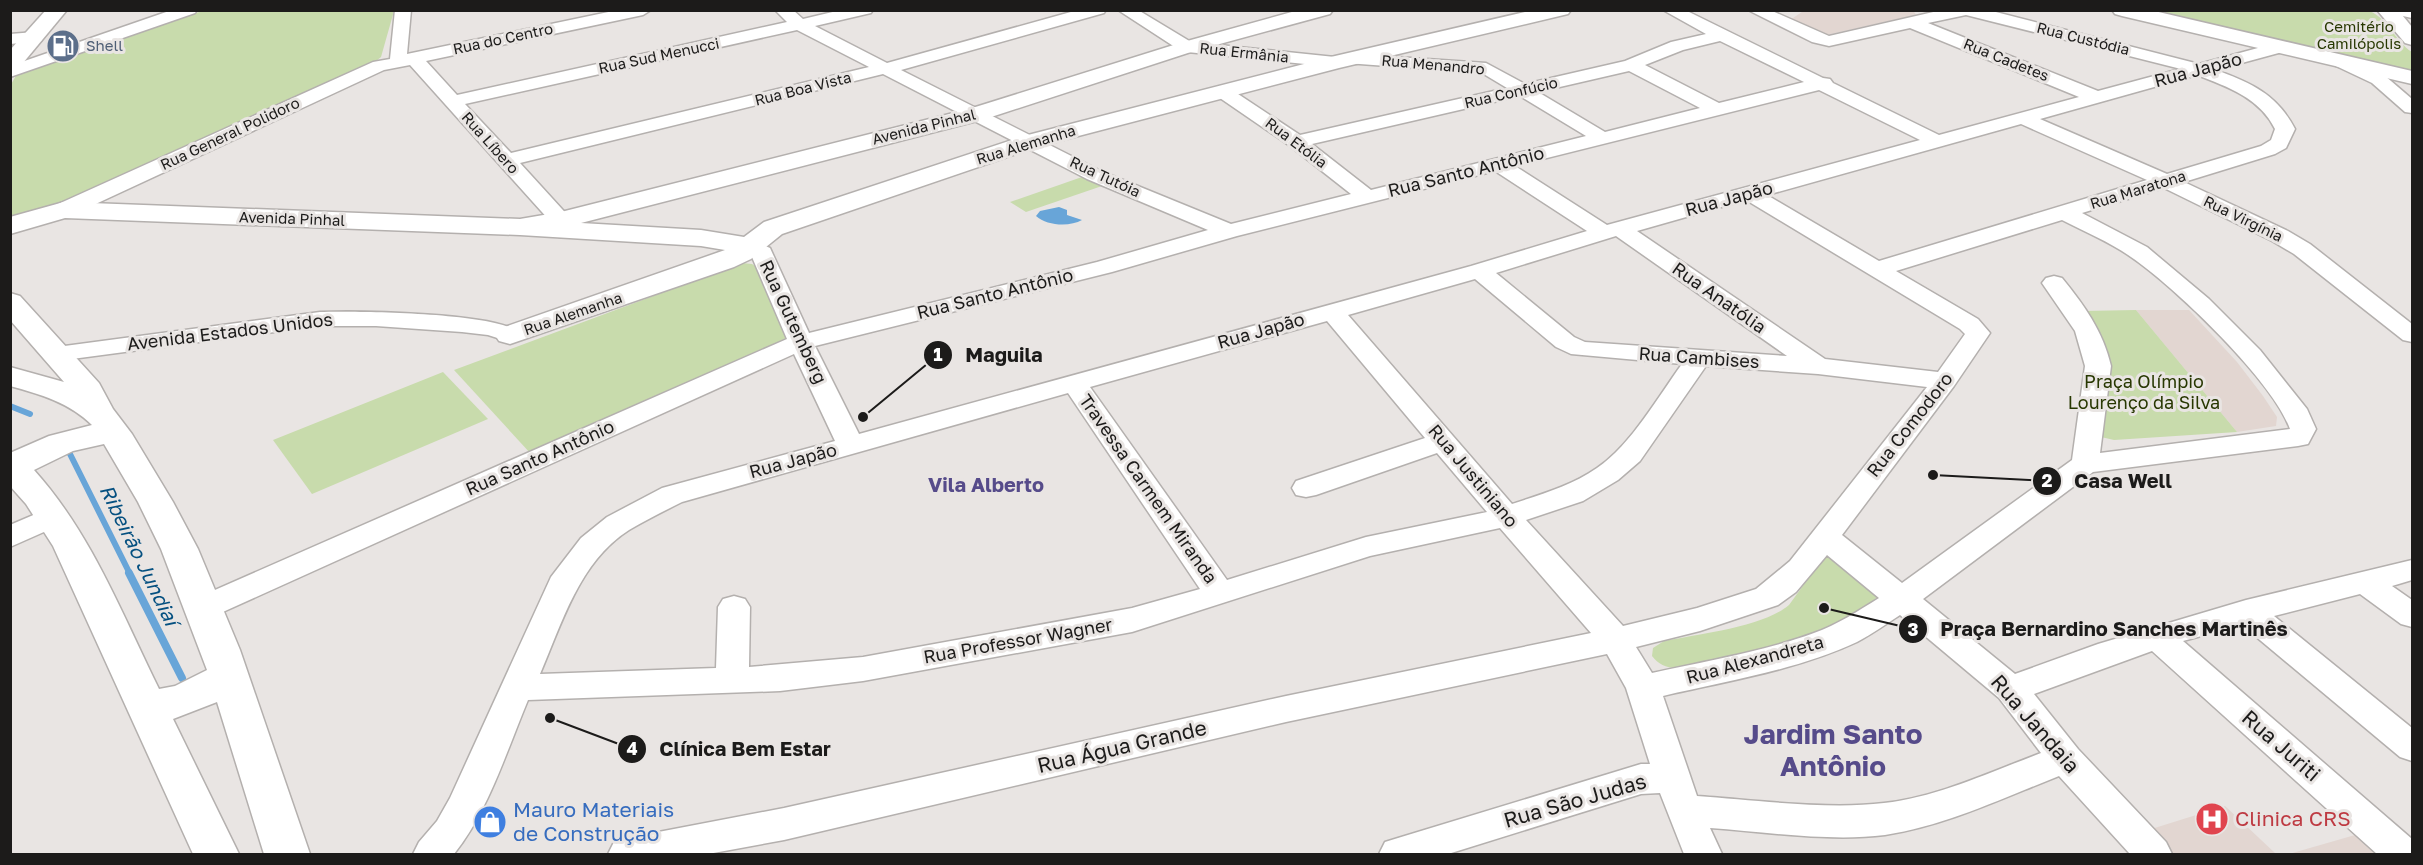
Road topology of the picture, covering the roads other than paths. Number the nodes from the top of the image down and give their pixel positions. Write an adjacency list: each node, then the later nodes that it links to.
1 (57, 10): 21 (main road)
2 (189, 10): 33 (street)
3 (644, 10): 26 (street, Rua do Centro)
4 (783, 10): 19 (street, Rua Tutóia)
5 (865, 10): 19 (street, Rua Sud Menucci)
6 (1098, 10): 31 (street, Rua Boa Vista)
7 (1126, 10): 24 (street, Rua Ermânia)
8 (1323, 10): 24 (main road, Avenida Pinhal)
9 (1561, 10): 27 (main road, Rua Alemanha)
10 (1671, 10): 20 (street)
11 (1756, 10): 18 (street)
12 (1966, 10): 18 (street); 32 (street, Rua Custódia)
13 (2122, 10): 25 (main road)
14 (422, 11): 16 (street)
15 (2388, 11): 17 (street); 23 (main road)
16 (403, 13): 26 (street)
17 (2412, 13)
18 (1913, 23): 39 (street, Rua Cadetes)
19 (800, 25): 31 (street, Rua Tutóia); 40 (street, Rua Sud Menucci)
20 (1722, 35): 30 (street, Rua Confúcio); 36 (street)
21 (35, 37): 22 (street); 29 (main road)
22 (10, 39)
23 (2412, 39)
24 (1187, 47): 27 (street, Rua Ermânia); 43 (main road, Avenida Pinhal)
25 (2280, 47): 28 (main road); 32 (street, Rua Japão)
26 (405, 59): 40 (street, Rua Líbero); 55 (street, Rua General Polidoro)
27 (1343, 60): 37 (street, Rua Menandro); 38 (main road, Rua Alemanha)
28 (2342, 62): 34 (main road); 35 (street)
29 (10, 64)
30 (1631, 65): 37 (street, Rua Confúcio); 42 (street)
31 (887, 69): 43 (street, Rua Tutóia); 49 (street, Rua Boa Vista)
32 (2200, 69): 39 (street, Rua Japão); 51 (street, Rua Maratona)
33 (10, 72)
34 (2408, 77): 35 (street)
35 (2378, 79): 41 (street)
36 (1824, 83): 42 (street, Rua Santo Antônio); 48 (street)
37 (1525, 90): 45 (street, Rua Menandro); 47 (street, Rua Confúcio)
38 (1223, 92): 46 (main road, Rua Alemanha); 47 (street, Rua Etólia)
39 (2098, 98): 44 (street, Rua Japão)
40 (453, 101): 49 (street, Rua Líbero)
41 (2412, 108)
42 (1718, 110): 45 (street, Rua Santo Antônio)
43 (977, 114): 46 (street, Rua Tutóia); 54 (main road, Avenida Pinhal)
44 (2023, 118): 48 (street, Rua Japão); 51 (street, Rua Virgínia)
45 (1602, 138): 50 (street, Rua Santo Antônio)
46 (1032, 141): 59 (street, Rua Tutóia); 62 (main road, Rua Alemanha)
47 (1297, 142): 53 (street, Rua Etólia)
48 (1939, 142): 52 (street, Rua Japão)
49 (506, 160): 57 (street, Rua Líbero)
50 (1498, 164): 53 (street, Rua Santo Antônio); 60 (street, Rua Anatólia)
51 (2165, 181): 56 (street, Rua Maratona); 69 (street, Rua Virgínia)
52 (1749, 193): 60 (street, Rua Japão); 63 (street, Rua Comodoro)
53 (1367, 197): 59 (street, Rua Santo Antônio)
54 (606, 208): 57 (main road, Avenida Pinhal); 61 (main road)
55 (64, 210): 57 (main road, Avenida Pinhal); 58 (main road, Avenida Pinhal)
56 (2064, 212): 63 (street, Rua Maratona); 80 (street, Rua Alexandreta)
57 (560, 225): 61 (main road, Rua Gutemberg)
58 (10, 226)
59 (1229, 231): 70 (street, Rua Santo Antônio)
60 (1612, 231): 64 (street, Rua Japão); 73 (street, Rua Anatólia)
61 (632, 233): 62 (main road, Rua Gutemberg)
62 (749, 246): 68 (main road, Rua Alemanha); 70 (street, Rua Gutemberg)
63 (1877, 269): 75 (street, Rua Comodoro)
64 (1479, 272): 67 (street, Rua Japão); 72 (street, Rua Cambises)
65 (2054, 283): 80 (street)
66 (13, 310): 71 (main road)
67 (1332, 311): 76 (street, Rua Japão); 78 (street, Rua Justiniano)
68 (510, 335): 71 (street, Avenida Estados Unidos)
69 (2412, 335)
70 (801, 342): 79 (street, Rua Gutemberg); 92 (street, Rua Santo Antônio)
71 (57, 354): 77 (main road)
72 (1698, 359): 73 (street, Rua Cambises); 83 (street, Rua Professor Wagner)
73 (1818, 366): 75 (street, Rua Cambises)
74 (10, 376): 77 (main road)
75 (1945, 381): 85 (street, Rua Comodoro)
76 (1075, 384): 79 (street, Rua Japão); 89 (street, Travessa Carmem Miranda)
77 (105, 423): 81 (main road); 92 (main road)
78 (1444, 441): 82 (street); 83 (street, Rua Justiniano)
79 (851, 445): 99 (street, Rua Japão)
80 (2085, 464): 90 (street, Rua Alexandreta)
81 (12, 466): 84 (main road)
82 (1306, 488)
83 (1506, 516): 89 (street, Rua Professor Wagner); 96 (street, Rua Justiniano)
84 (52, 517): 86 (street); 102 (main road)
85 (1824, 536): 90 (street, Rua Jandaia); 96 (street, Rua Comodoro)
86 (10, 537)
87 (2412, 570): 88 (street)
88 (2366, 582): 93 (street); 94 (street)
89 (1220, 594): 98 (street, Rua Professor Wagner)
90 (1903, 598): 100 (street, Rua Alexandreta); 101 (street, Rua Jandaia)
91 (734, 607): 98 (street)
92 (203, 608): 97 (main road)
93 (2246, 611): 95 (street); 103 (street)
94 (2412, 616)
95 (2158, 638): 101 (street); 113 (street, Rua Juriti)
96 (1616, 640): 100 (street, Rua Justiniano); 109 (street, Rua Água Grande)
97 (228, 676): 102 (main road); 107 (main road)
98 (732, 680): 99 (street, Rua Professor Wagner)
99 (517, 688): 108 (street, Rua Japão)
100 (1644, 688): 105 (street, Rua Justiniano)
101 (2011, 689): 104 (street, Rua Jandaia)
102 (147, 706): 106 (main road)
103 (2412, 747)
104 (2065, 759): 105 (street, Rua São Judas); 112 (street, Rua Jandaia)
105 (1679, 794): 110 (street, Rua São Judas); 111 (street)
106 (216, 855)
107 (287, 855)
108 (432, 855)
109 (627, 855)
110 (1398, 855)
111 (1703, 855)
112 (2153, 855)
113 (2403, 855)

